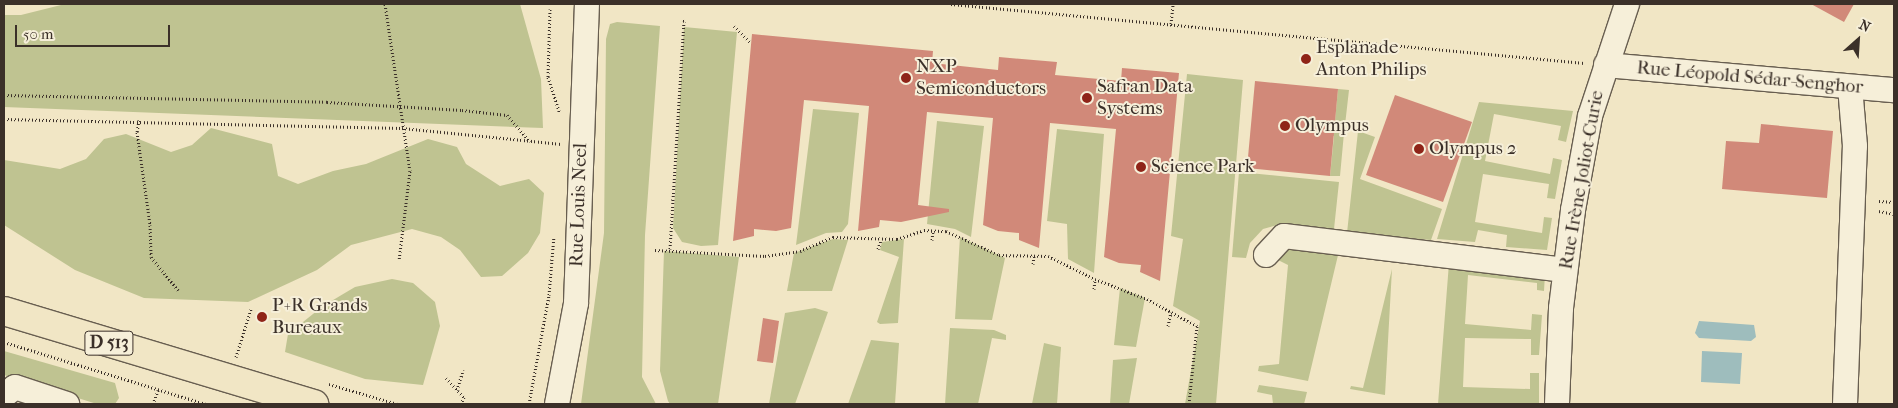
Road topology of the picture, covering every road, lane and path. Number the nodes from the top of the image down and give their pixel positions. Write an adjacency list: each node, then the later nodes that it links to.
1 (385, 4): 15 (path)
2 (587, 4): 62 (street, Rue Louis Neel)
3 (951, 4): 8 (path)
4 (1173, 4): 8 (path)
5 (550, 9): 16 (path)
6 (1623, 14): 11 (street, Rue Irène Joliot-Curie)
7 (681, 20): 32 (path)
8 (1171, 24): 11 (path)
9 (734, 26): 10 (path)
10 (750, 42)
11 (1598, 64): 12 (street, Rue Léopold Sédar-Senghor); 39 (street, Rue Irène Joliot-Curie)
12 (1850, 87): 13 (street, Rue Léopold Sédar-Senghor); 65 (street)
13 (1894, 90)
14 (4, 95): 15 (path)
15 (400, 108): 19 (path); 21 (path)
16 (561, 118)
17 (4, 119): 18 (path)
18 (139, 120): 19 (path); 41 (path)
19 (402, 128): 21 (path); 37 (path)
20 (563, 135): 22 (path)
21 (531, 141): 22 (path)
22 (563, 145): 23 (path)
23 (562, 154)
24 (1879, 201): 25 (path)
25 (1894, 202)
26 (1879, 211): 27 (path)
27 (1894, 214)
28 (555, 229): 61 (path)
29 (933, 230): 30 (path); 31 (path); 35 (path)
30 (882, 240): 32 (path); 33 (path)
31 (932, 240)
32 (670, 249): 34 (path)
33 (878, 249)
34 (654, 250)
35 (1034, 256): 38 (path); 40 (path)
36 (1266, 256): 39 (street)
37 (399, 261)
38 (1032, 264)
39 (1565, 270): 64 (street, Rue Irène Joliot-Curie)
40 (1094, 279): 42 (path); 45 (path)
41 (178, 290)
42 (1094, 290)
43 (251, 309): 49 (path)
44 (4, 311): 59 (main road, D 513)
45 (1171, 312): 46 (path); 63 (path)
46 (1168, 326)
47 (4, 329): 58 (main road, D 513)
48 (4, 342): 52 (path)
49 (235, 360)
50 (463, 370): 53 (path)
51 (446, 378): 53 (path)
52 (158, 390): 56 (path); 57 (path)
53 (457, 390): 60 (path)
54 (4, 396): 55 (street)
55 (68, 404)
56 (153, 404)
57 (206, 404)
58 (255, 404)
59 (314, 404)
60 (462, 404)
61 (528, 404)
62 (556, 404)
63 (1189, 404)
64 (1558, 404)
65 (1845, 404)

